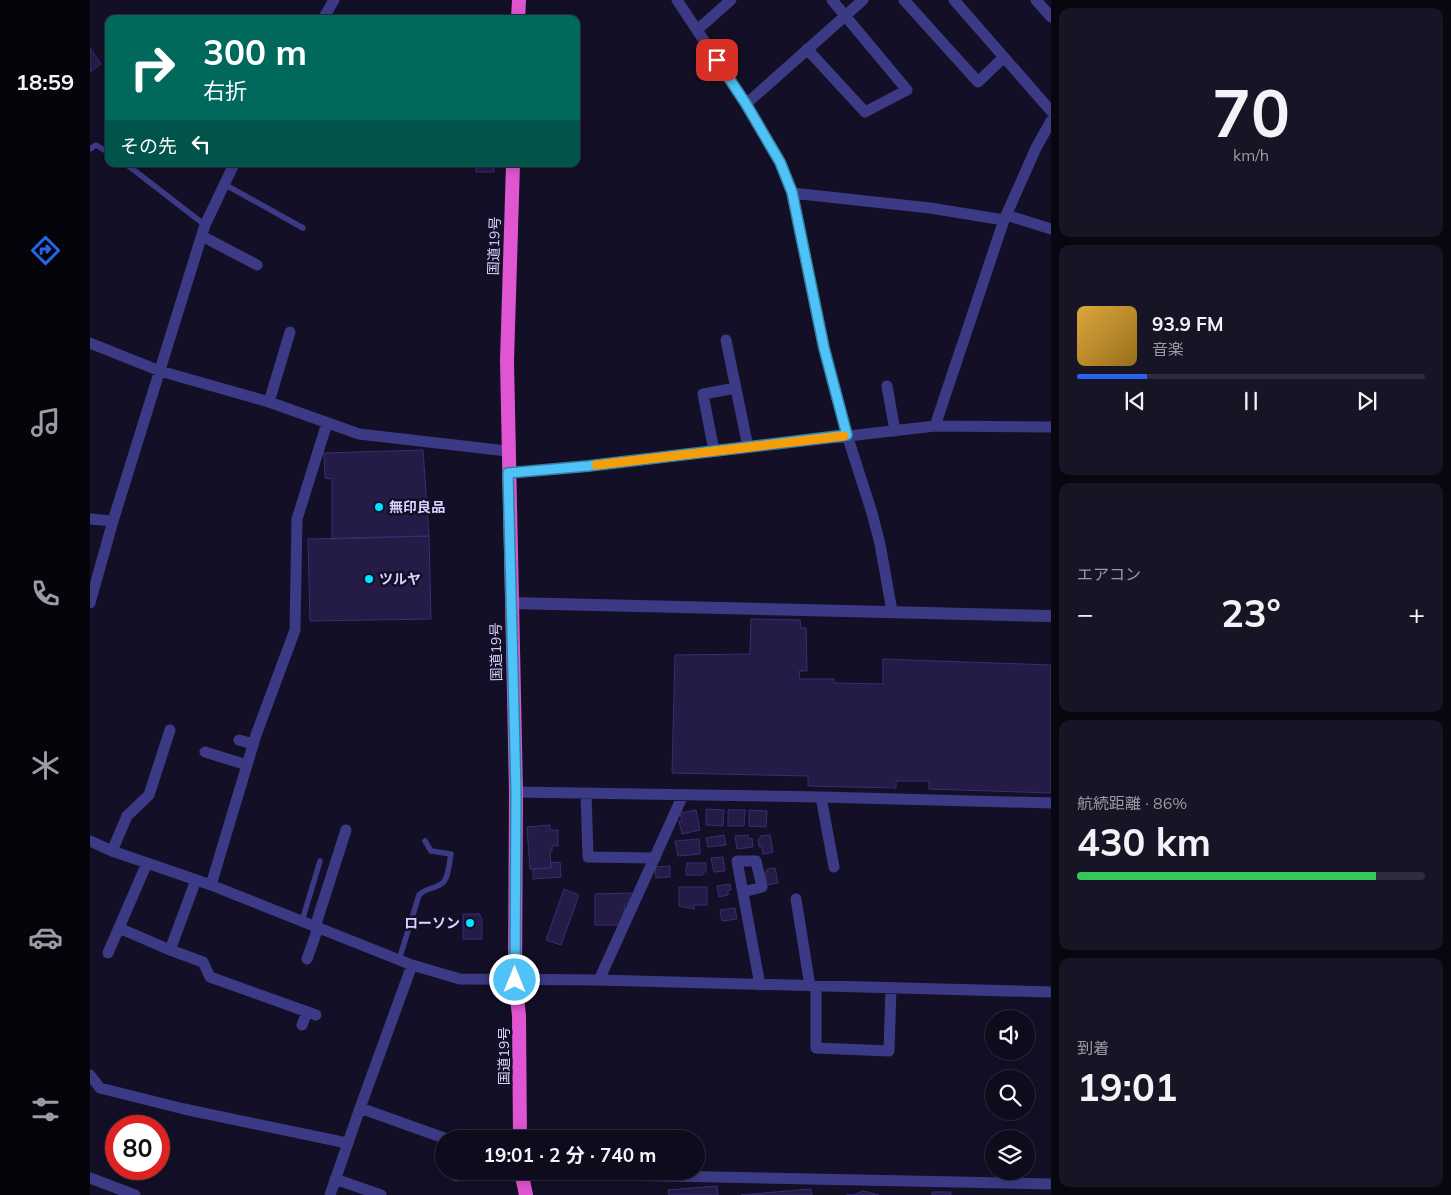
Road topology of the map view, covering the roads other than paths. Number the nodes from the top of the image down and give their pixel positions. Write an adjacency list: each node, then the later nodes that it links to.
1 (334, 0): 10 (street)
2 (519, 0): 11 (highway)
3 (677, 0): 14 (street)
4 (731, 0): 14 (street)
5 (832, 0): 12 (street)
6 (863, 0): 12 (street)
7 (904, 0): 16 (street)
8 (954, 0): 16 (street)
9 (1036, 0): 13 (street)
10 (325, 15)
11 (518, 15)
12 (846, 16): 15 (street); 15 (street)
13 (1051, 17)
14 (697, 30): 17 (street)
15 (807, 49): 17 (street)
16 (1004, 57): 18 (street)
17 (746, 104): 26 (street)
18 (1051, 111)
19 (1051, 121): 27 (street)
20 (90, 149): 21 (lane)
21 (105, 151)
22 (129, 167): 30 (lane)
23 (232, 167): 25 (street)
24 (513, 167): 45 (highway, 国道19号)
25 (224, 184): 28 (lane); 30 (street)
26 (792, 192): 27 (street); 43 (street)
27 (1005, 217): 29 (street); 40 (street)
28 (303, 228)
29 (1051, 229)
30 (204, 231): 31 (street); 35 (street)
31 (257, 265)
32 (290, 332): 38 (street)
33 (726, 340): 37 (street)
34 (90, 343): 35 (street)
35 (160, 371): 38 (street); 49 (street)
36 (887, 386): 42 (street)
37 (736, 388): 44 (street); 46 (street)
38 (269, 402): 39 (street)
39 (327, 423): 45 (street); 56 (street)
40 (935, 426): 41 (street); 42 (street)
41 (1051, 427)
42 (895, 430): 43 (street)
43 (847, 435): 44 (street); 52 (street)
44 (748, 447): 46 (street)
45 (507, 451): 47 (highway, 国道19号)
46 (714, 451): 47 (street)
47 (508, 473): 51 (highway, 国道19号)
48 (90, 519): 49 (street)
49 (113, 522): 50 (street)
50 (90, 603)
51 (512, 603): 52 (street); 59 (highway, 国道19号)
52 (892, 611): 53 (street)
53 (1051, 616)
54 (154, 738): 67 (street)
55 (239, 740): 56 (street)
56 (253, 744): 58 (street)
57 (205, 752): 58 (street)
58 (247, 765): 73 (street)
59 (516, 792): 60 (street); 84 (highway, 国道19号)
60 (586, 793): 61 (street); 68 (street)
61 (683, 795): 62 (street); 68 (street)
62 (821, 797): 63 (street); 71 (street)
63 (1051, 803)
64 (346, 830): 77 (street)
65 (90, 841): 67 (street)
66 (425, 841): 82 (lane)
67 (112, 851): 70 (street)
68 (655, 858): 85 (street)
69 (320, 861): 76 (lane)
70 (147, 863): 72 (street); 78 (street)
71 (834, 867)
72 (196, 880): 73 (street); 79 (street)
73 (211, 886): 76 (street)
74 (743, 892): 86 (street)
75 (796, 899): 87 (street)
76 (302, 922): 77 (street)
77 (317, 927): 81 (street); 82 (street)
78 (119, 928): 79 (street); 80 (street)
79 (170, 950): 90 (street)
80 (108, 953)
81 (306, 959)
82 (399, 960): 83 (street)
83 (412, 966): 84 (street); 92 (street)
84 (515, 980): 85 (street); 93 (highway, 国道19号)
85 (599, 980): 86 (street)
86 (760, 985): 87 (street)
87 (813, 986): 88 (street); 88 (street)
88 (891, 988): 89 (street)
89 (1051, 992)
90 (302, 1025)
91 (90, 1075): 95 (street)
92 (360, 1108): 94 (street); 95 (street)
93 (520, 1130)
94 (435, 1135)
95 (347, 1143): 97 (street)
96 (90, 1178): 103 (street)
97 (335, 1179): 104 (street); 105 (street)
98 (705, 1179): 101 (street)
99 (523, 1180): 106 (highway)
100 (1051, 1184): 102 (street)
101 (972, 1189): 102 (street)
102 (1034, 1190)
103 (135, 1195)
104 (330, 1195)
105 (381, 1195)
106 (526, 1195)

